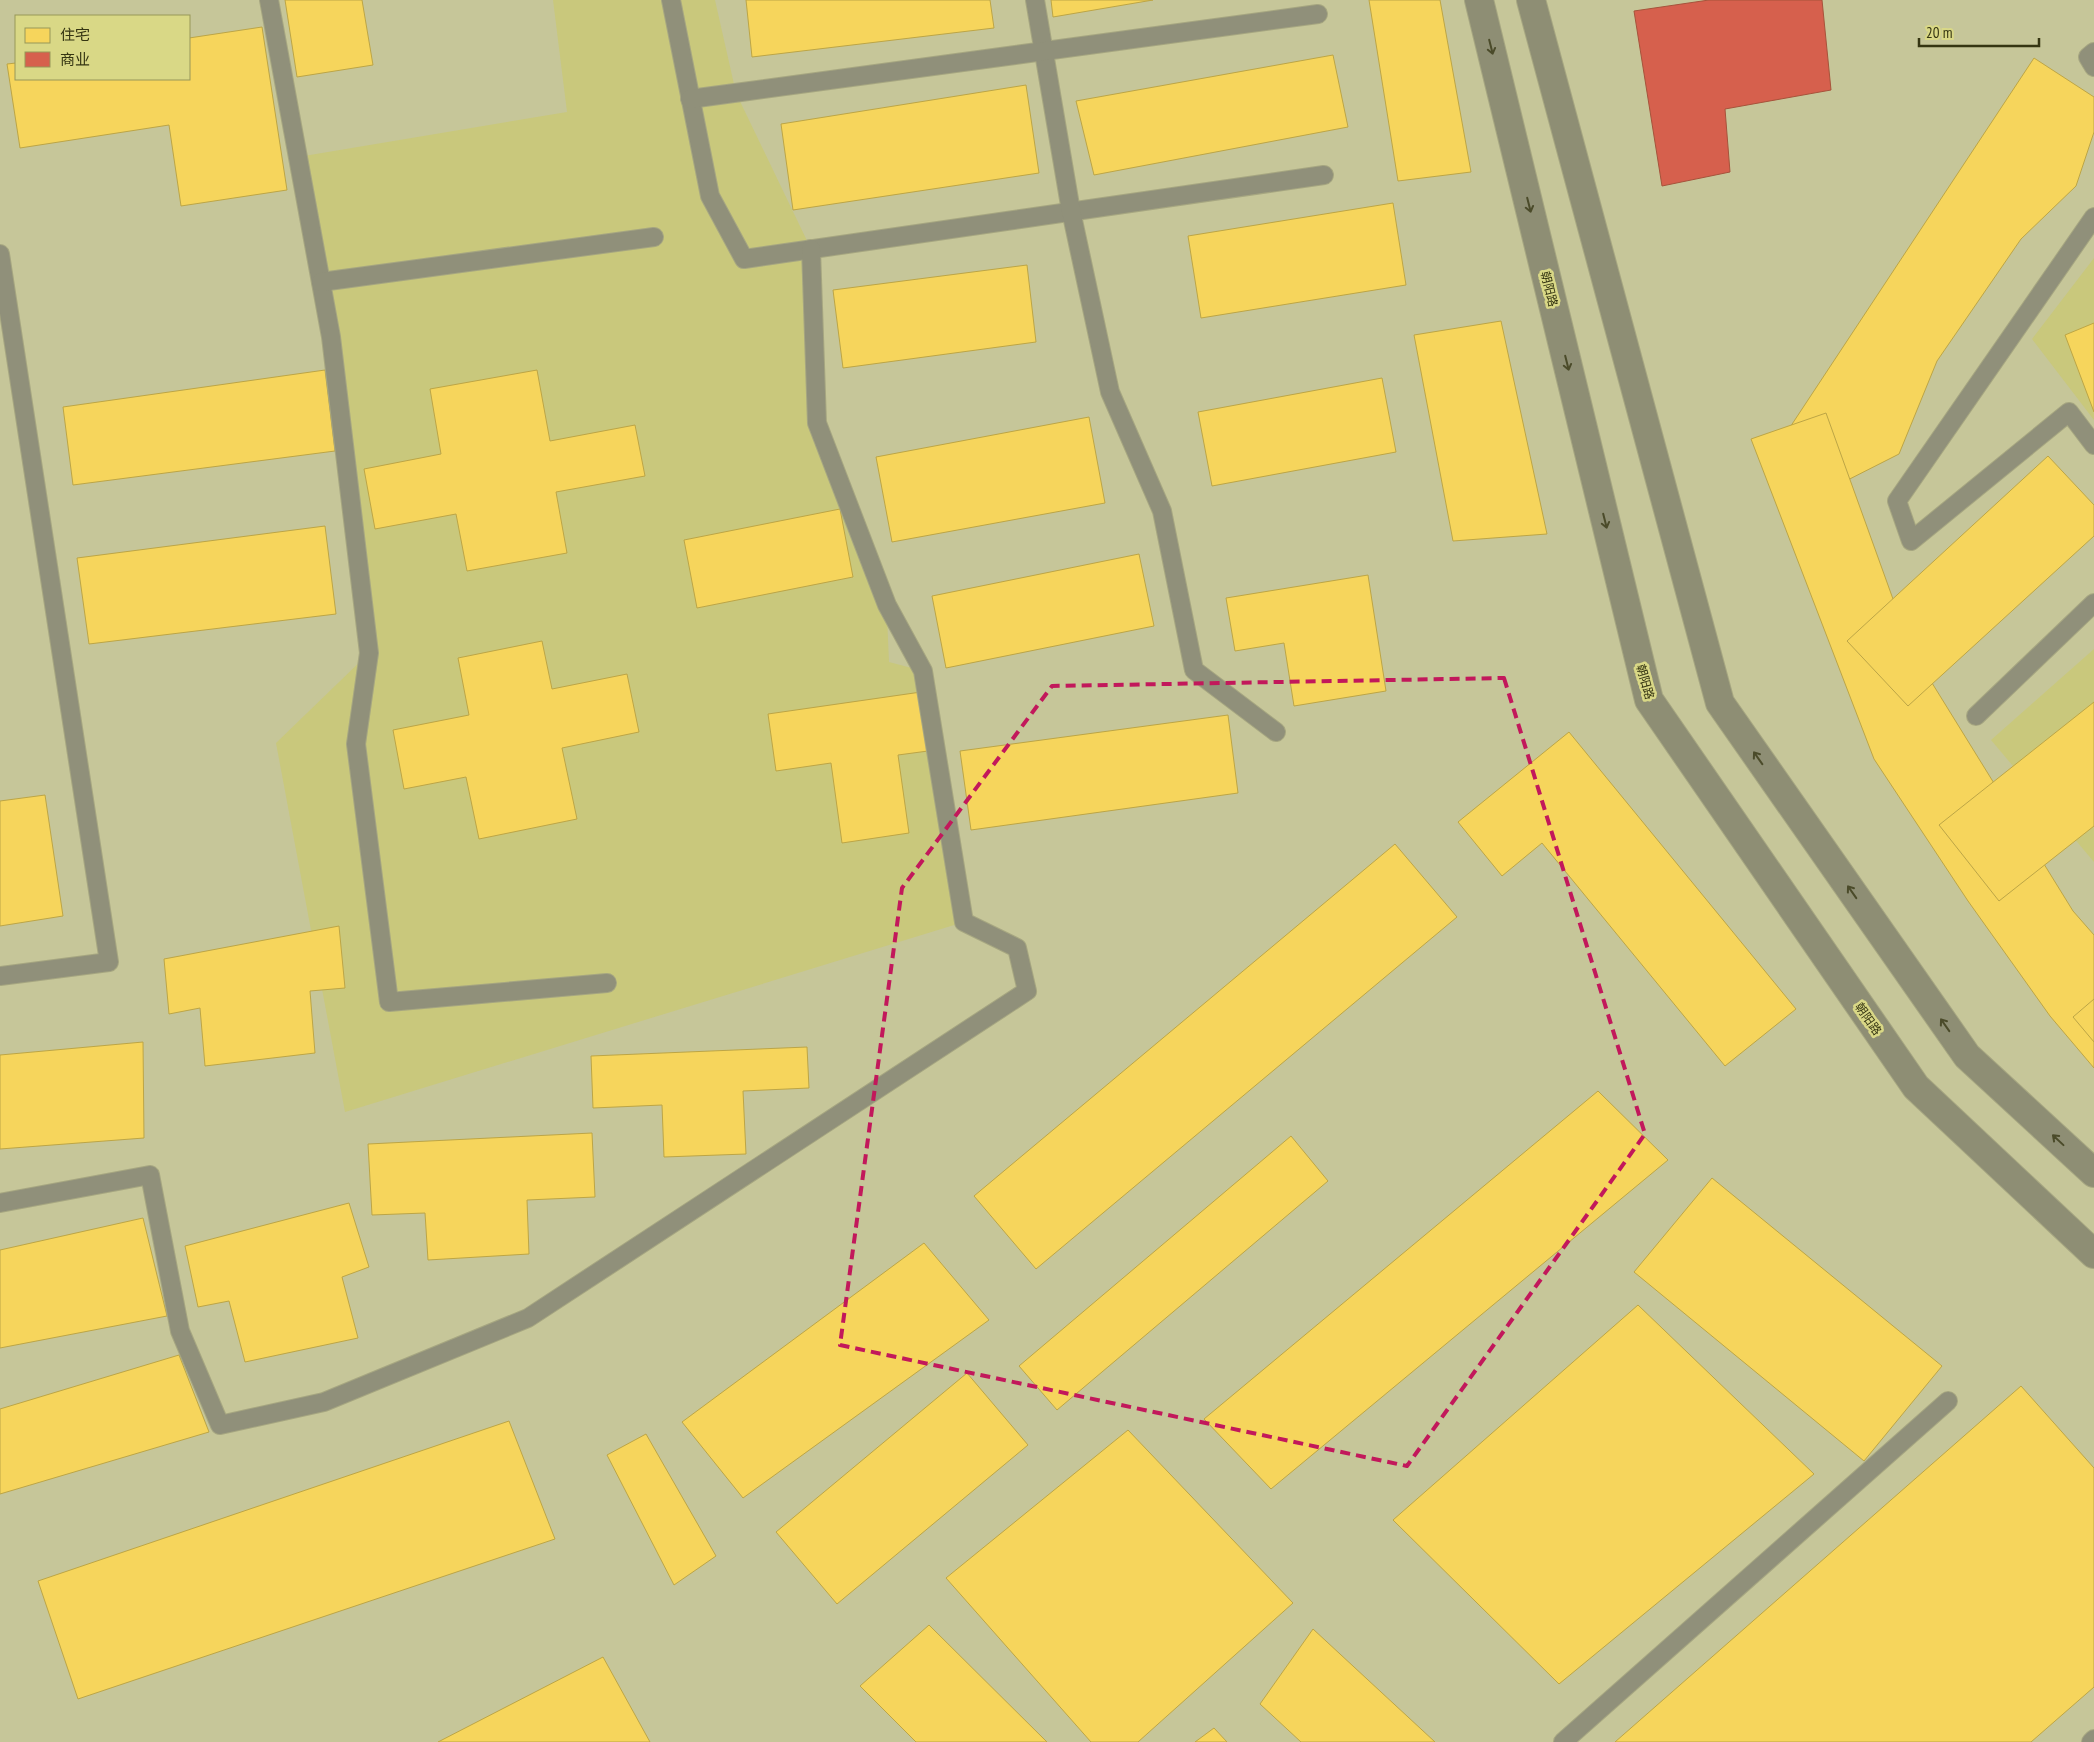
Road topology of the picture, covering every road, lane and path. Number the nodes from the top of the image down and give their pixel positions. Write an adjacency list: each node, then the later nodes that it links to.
1 (269, 0): 17 (lane)
2 (671, 0): 10 (lane)
3 (1035, 0): 7 (lane)
4 (1479, 0): 26 (main road, 朝阳路, one-way to 26)
5 (1531, 0): 24 (main road, one-way to 5)
6 (1318, 14): 7 (lane)
7 (1044, 51): 10 (lane); 12 (lane)
8 (2094, 52): 9 (lane)
9 (2094, 67)
10 (690, 99): 15 (lane)
11 (1324, 175): 12 (lane)
12 (1071, 211): 15 (lane); 21 (lane)
13 (2094, 217): 18 (lane)
14 (654, 236): 17 (lane)
15 (811, 250): 25 (lane)
16 (0, 254): 22 (lane)
17 (321, 282): 23 (lane)
18 (2094, 445)
19 (2094, 603): 20 (lane)
20 (1976, 716)
21 (1276, 732)
22 (0, 976)
23 (607, 983)
24 (2094, 1173)
25 (0, 1203)
26 (2094, 1254)
27 (1948, 1401): 29 (lane)
28 (2094, 1739): 30 (lane)
29 (1563, 1742)
30 (2091, 1742)

